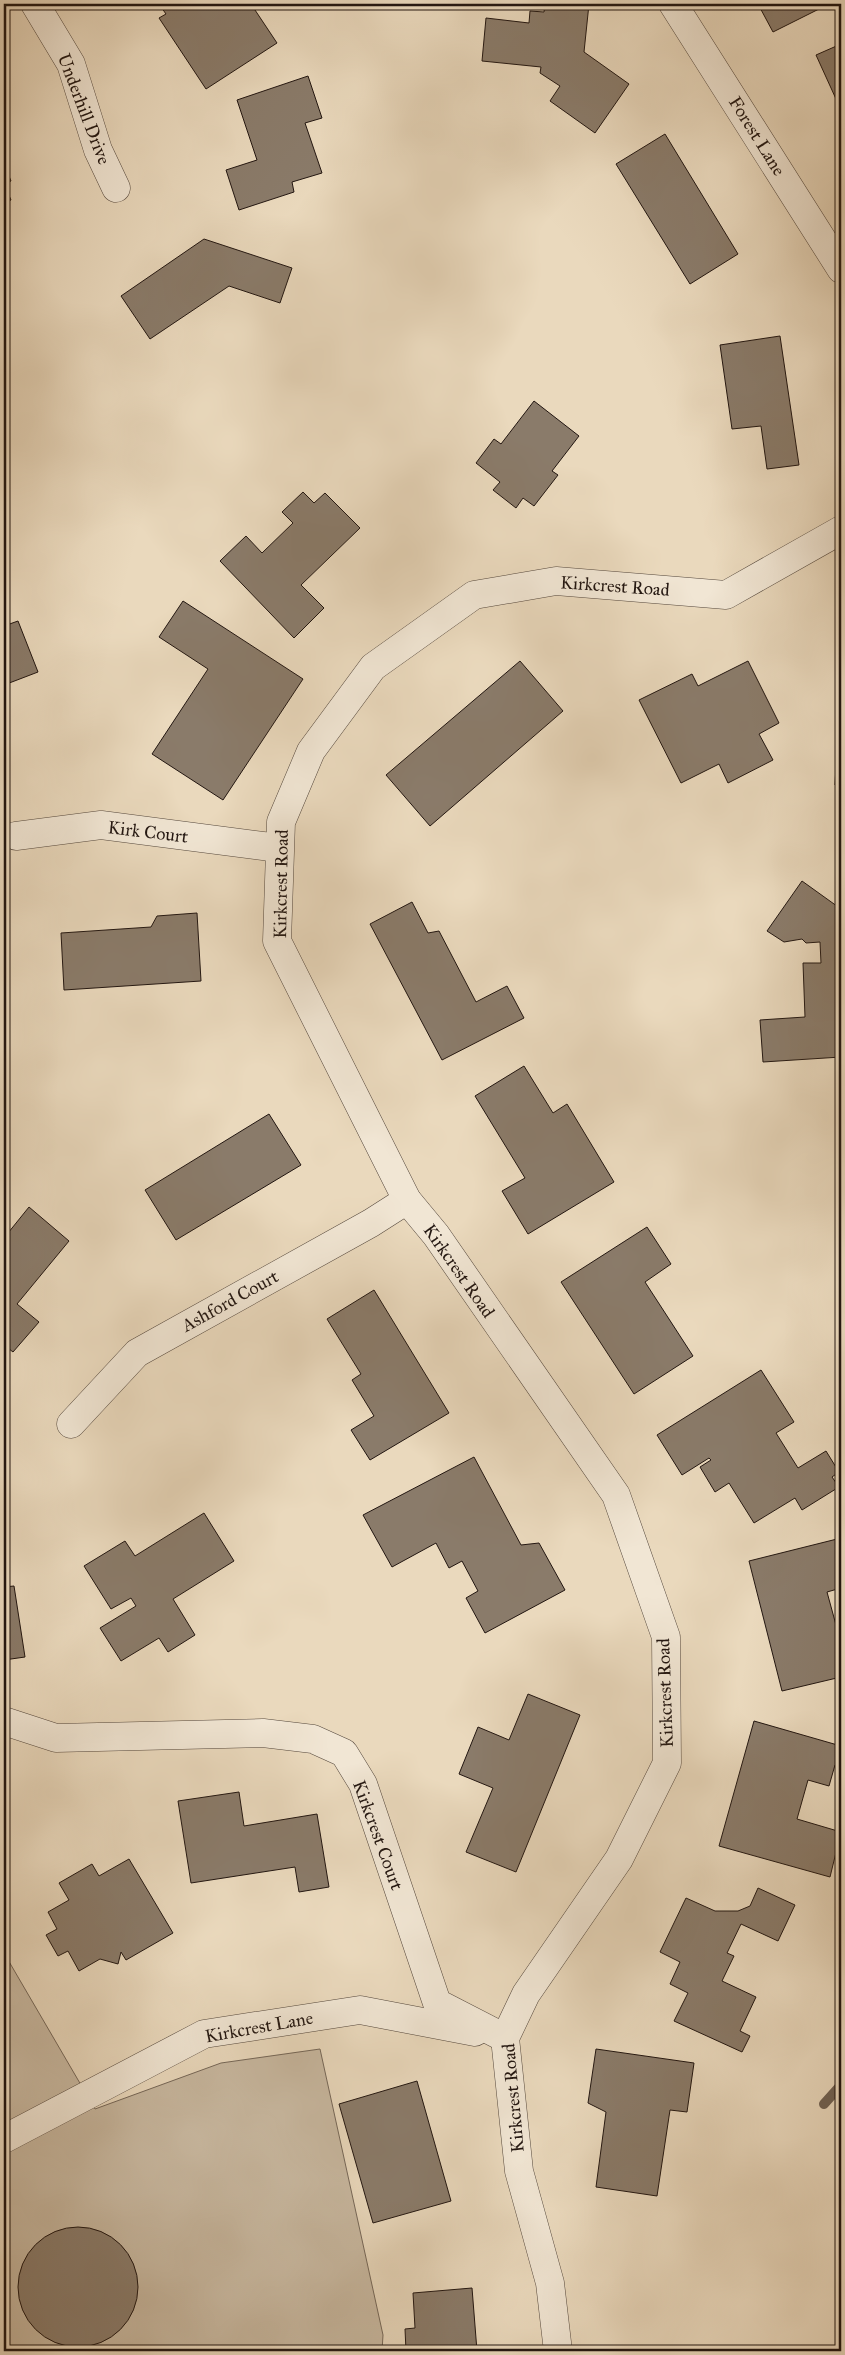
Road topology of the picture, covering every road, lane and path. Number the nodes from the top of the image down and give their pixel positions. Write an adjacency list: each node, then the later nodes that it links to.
1 (36, 4): 3 (street, Underhill Drive)
2 (673, 4): 4 (street, Forest Lane)
3 (116, 188)
4 (841, 269)
5 (841, 530): 7 (street, Kirkcrest Road)
6 (16, 836): 7 (street, Kirk Court)
7 (279, 848): 8 (street, Kirkcrest Road)
8 (407, 1200): 9 (street, Ashford Court); 11 (street, Kirkcrest Road)
9 (72, 1424)
10 (4, 1721): 11 (street, Kirkcrest Court)
11 (506, 2038): 12 (street, Kirkcrest Lane); 13 (street, Kirkcrest Road)
12 (4, 2139)
13 (558, 2351)

